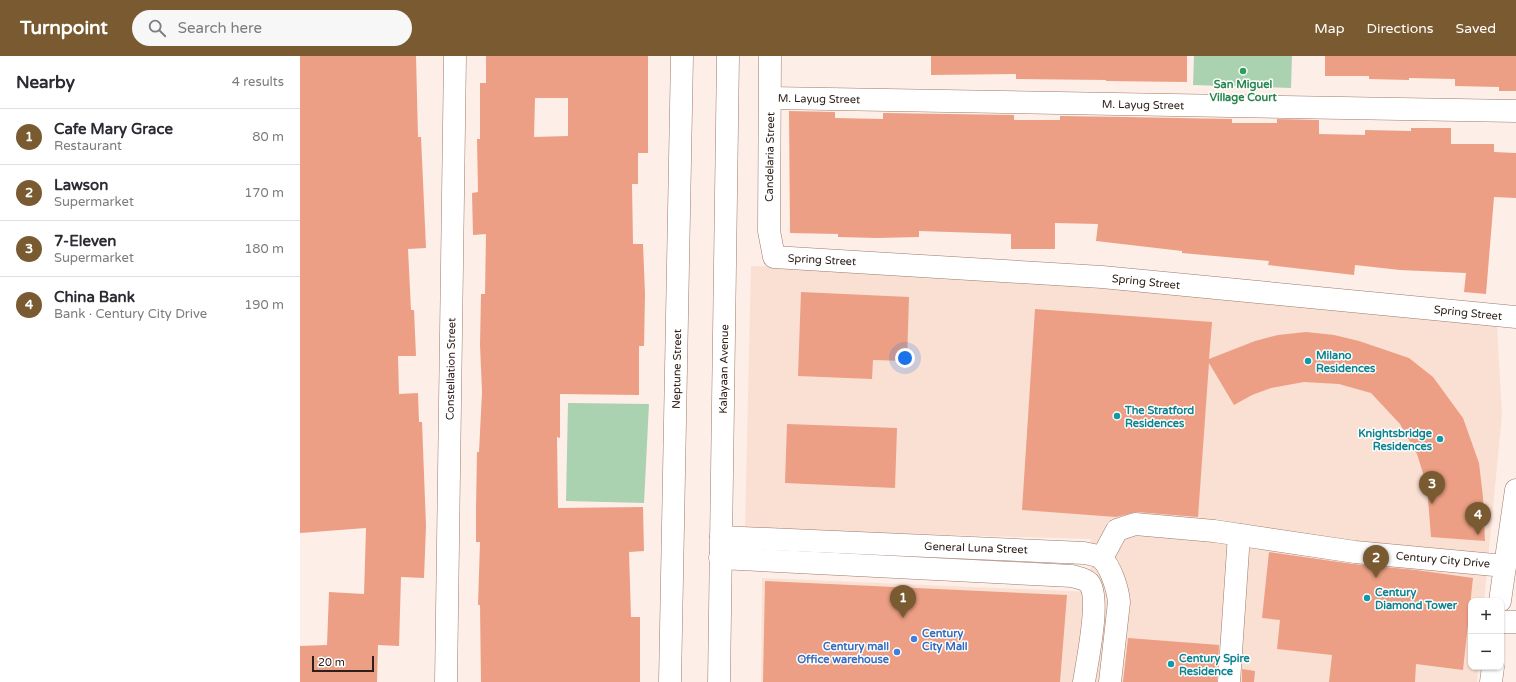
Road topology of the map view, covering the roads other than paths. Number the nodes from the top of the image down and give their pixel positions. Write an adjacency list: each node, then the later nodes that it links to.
1 (456, 56): 20 (street, Constellation Street)
2 (682, 56): 21 (street, Neptune Street)
3 (728, 56): 12 (street, Kalayaan Avenue)
4 (770, 56): 5 (street, Candelaria Street)
5 (770, 98): 6 (street, M. Layug Street); 7 (street, Candelaria Street)
6 (1516, 111)
7 (774, 257): 8 (street, Spring Street)
8 (1516, 317)
9 (1516, 490): 14 (street)
10 (1239, 535): 13 (street, Century City Drive); 14 (street, Century City Drive); 25 (street)
11 (912, 546): 12 (street, General Luna Street); 13 (street, General Luna Street); 15 (street)
12 (721, 547): 15 (street, General Luna Street); 22 (street, Kalayaan Avenue)
13 (1102, 558): 24 (street)
14 (1505, 566): 16 (street)
15 (912, 568): 23 (street, General Luna Street)
16 (1500, 598)
17 (1504, 622): 18 (street)
18 (1516, 622)
19 (1493, 670): 26 (street)
20 (446, 682)
21 (670, 682)
22 (719, 682)
23 (1084, 682)
24 (1110, 682)
25 (1229, 682)
26 (1491, 682)

